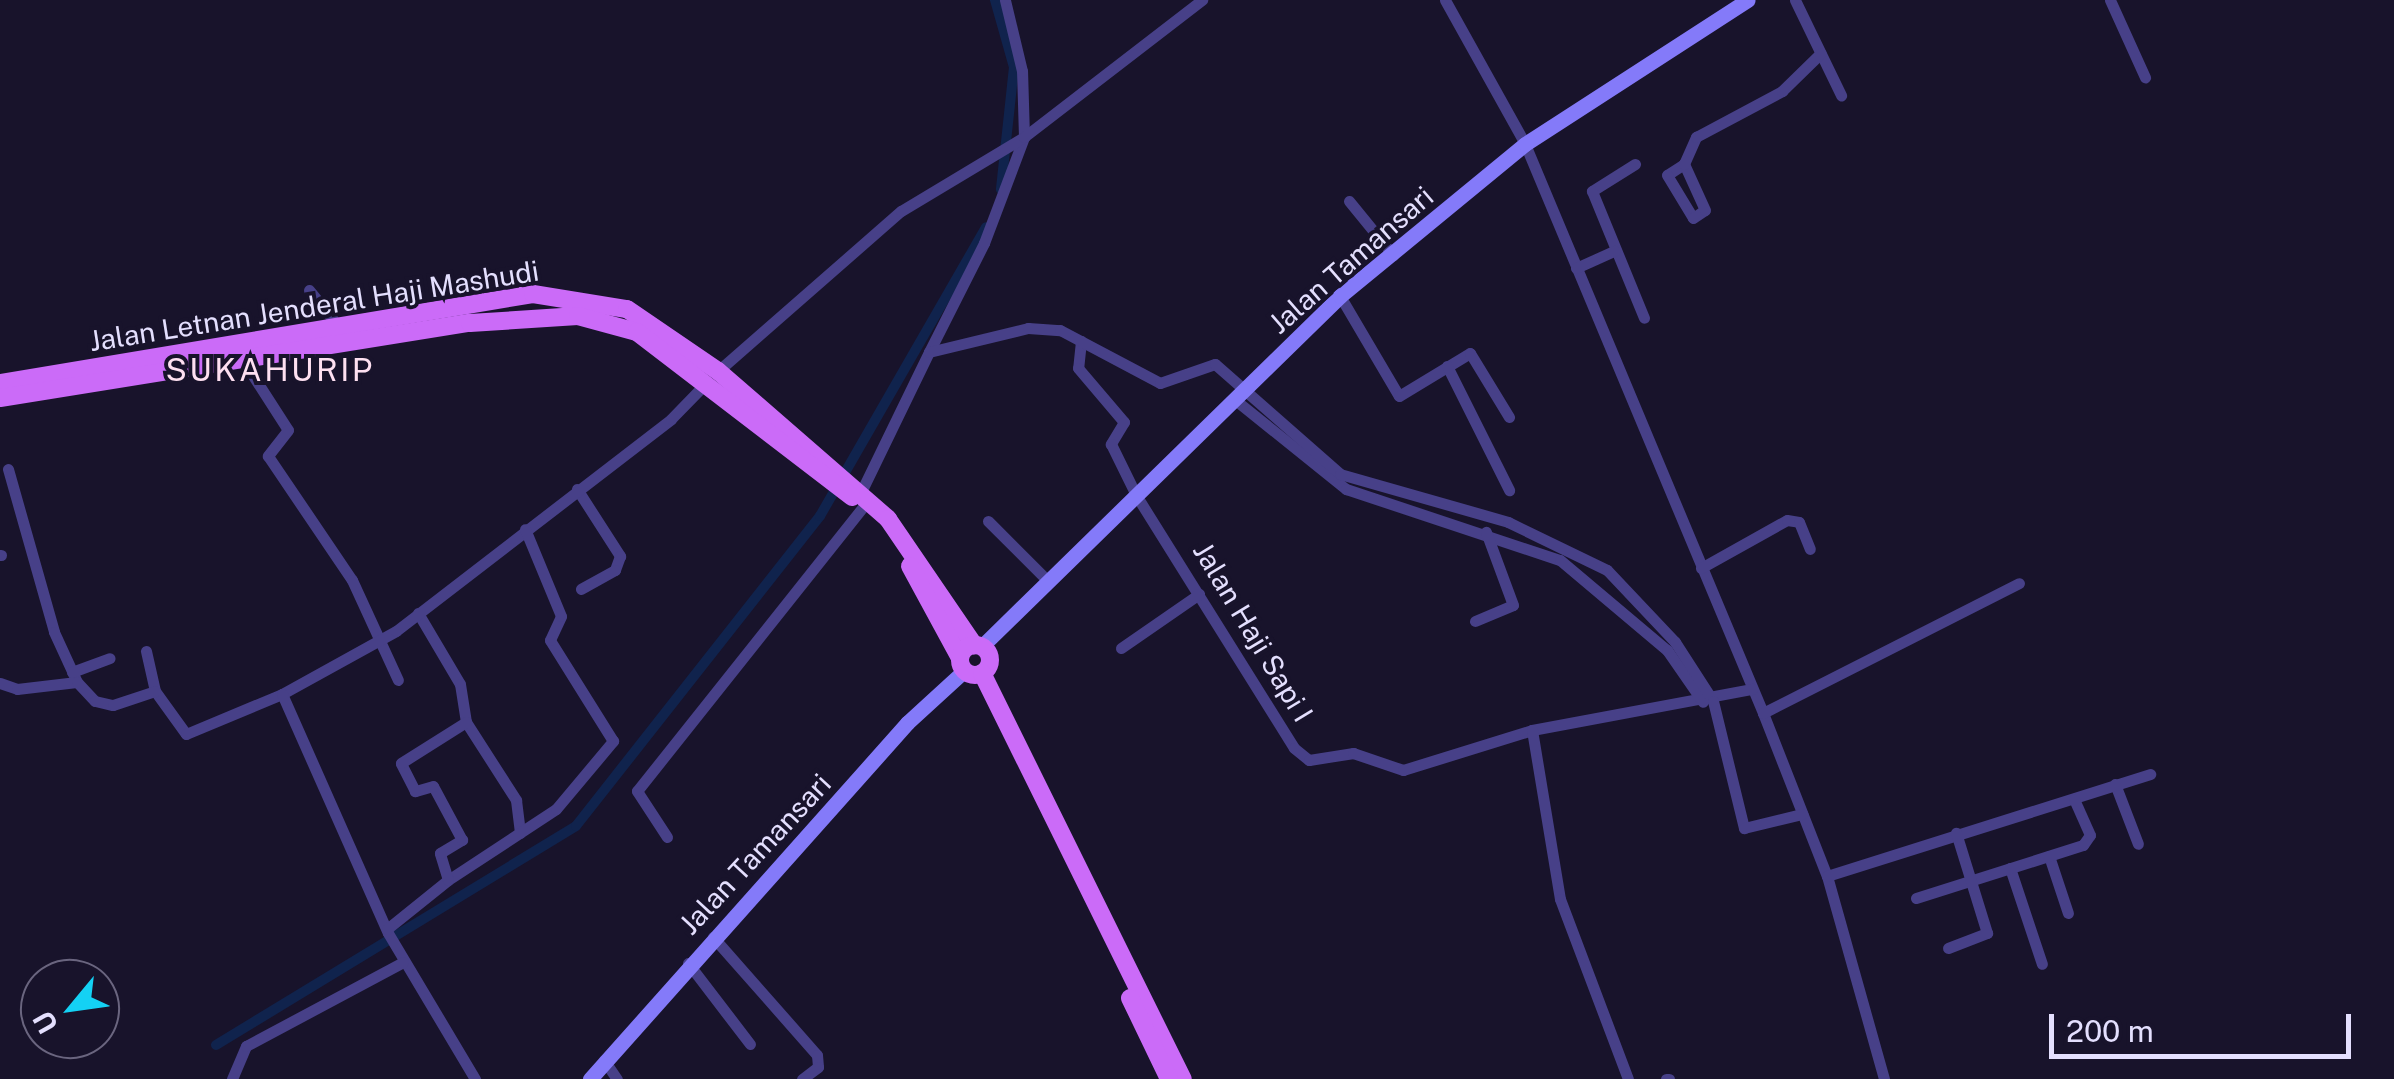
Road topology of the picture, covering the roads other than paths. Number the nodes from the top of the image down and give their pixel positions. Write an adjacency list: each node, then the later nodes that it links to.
1 (1005, 0): 10 (street)
2 (1202, 0): 10 (street)
3 (1445, 0): 11 (street)
4 (1748, 0): 11 (main road, Jalan Tamansari)
5 (1796, 0): 7 (street)
6 (2110, 0): 8 (street)
7 (1821, 53): 9 (street); 13 (street)
8 (2144, 77)
9 (1840, 95)
10 (1020, 139): 24 (street); 27 (street)
11 (1524, 144): 16 (main road, Jalan Tamansari); 17 (street)
12 (1635, 164): 15 (street)
13 (1684, 164)
14 (1349, 201): 16 (street)
15 (1614, 251): 17 (street); 20 (street)
16 (1392, 256): 19 (main road, Jalan Tamansari)
17 (1576, 268): 42 (street)
18 (309, 290): 22 (street)
19 (1340, 296): 26 (street); 29 (main road, Jalan Tamansari)
20 (1644, 318)
21 (433, 320): 22 (main road, Jalan Letnan Jenderal Haji Mashudi); 25 (main road, Jalan Letnan Jenderal Haji Mashudi); 27 (main road, Jalan Letnan Jenderal Haji Mashudi)
22 (339, 327): 25 (main road, Jalan Letnan Jenderal Haji Mashudi)
23 (1081, 341): 24 (street); 29 (street); 35 (street, Jalan Haji Sapi I)
24 (929, 352): 36 (street)
25 (230, 356): 28 (main road, Jalan Letnan Jenderal Haji Mashudi); 30 (main road, Jalan Letnan Jenderal Haji Mashudi); 49 (street)
26 (1447, 366): 31 (street); 34 (street)
27 (712, 378): 33 (street); 36 (main road, Jalan Letnan Jenderal Haji Mashudi)
28 (0, 382)
29 (1238, 396): 35 (main road, Jalan Tamansari); 37 (street); 40 (street)
30 (0, 398)
31 (1509, 417)
32 (8, 469): 54 (street)
33 (576, 488): 39 (street); 45 (street)
34 (1509, 490)
35 (1136, 495): 43 (main road, Jalan Tamansari); 46 (street, Jalan Haji Sapi I)
36 (858, 497): 53 (main road, Jalan Letnan Jenderal Haji Mashudi); 70 (street)
37 (1498, 520): 40 (street); 60 (street)
38 (988, 521): 43 (street)
39 (526, 529): 47 (street); 69 (street)
40 (1485, 533): 48 (street); 60 (street)
41 (1810, 548): 42 (street)
42 (1701, 568): 57 (street)
43 (1048, 581): 53 (main road, Jalan Tamansari)
44 (2019, 583): 61 (street)
45 (581, 589)
46 (1199, 594): 50 (street); 63 (street, Jalan Haji Sapi I)
47 (418, 614): 49 (street); 62 (street)
48 (1475, 621)
49 (378, 641): 55 (street); 59 (street)
50 (1121, 648)
51 (146, 651): 58 (street)
52 (110, 658): 54 (street)
53 (973, 662): 80 (main road, Jalan Tamansari); 87 (main road, Jalan Letnan Jenderal Haji Mashudi)
54 (75, 677): 56 (street); 58 (street)
55 (398, 680)
56 (0, 684)
57 (1752, 690): 60 (street, Jalan Haji Sapi I); 61 (street)
58 (155, 691): 59 (street)
59 (282, 694): 79 (street)
60 (1708, 701): 63 (street, Jalan Haji Sapi I); 67 (street)
61 (1762, 713): 67 (street)
62 (466, 722): 69 (street); 75 (street)
63 (1532, 730): 94 (street)
64 (2150, 774): 65 (street)
65 (2116, 784): 66 (street); 71 (street)
66 (2074, 799): 68 (street); 72 (street)
67 (1802, 814): 74 (street)
68 (1956, 833): 74 (street); 76 (street)
69 (520, 834): 75 (street)
70 (667, 837)
71 (2138, 844)
72 (2048, 856): 73 (street); 78 (street)
73 (2010, 868): 76 (street); 84 (street)
74 (1827, 876): 95 (street)
75 (448, 880): 79 (street)
76 (1969, 881): 77 (street); 81 (street)
77 (1916, 898)
78 (2068, 913)
79 (388, 931): 82 (street)
80 (713, 936): 83 (main road, Jalan Tamansari); 92 (street)
81 (1948, 948)
82 (404, 962): 88 (street); 89 (street)
83 (688, 964): 85 (street); 86 (main road, Jalan Tamansari)
84 (2042, 964)
85 (750, 1044)
86 (604, 1060): 90 (main road, Jalan Tamansari); 91 (street)
87 (1168, 1066): 93 (main road, Jalan Letnan Jenderal Haji Mashudi)
88 (232, 1079)
89 (475, 1079)
90 (590, 1079)
91 (617, 1079)
92 (802, 1079)
93 (1183, 1079)
94 (1628, 1079)
95 (1884, 1079)

